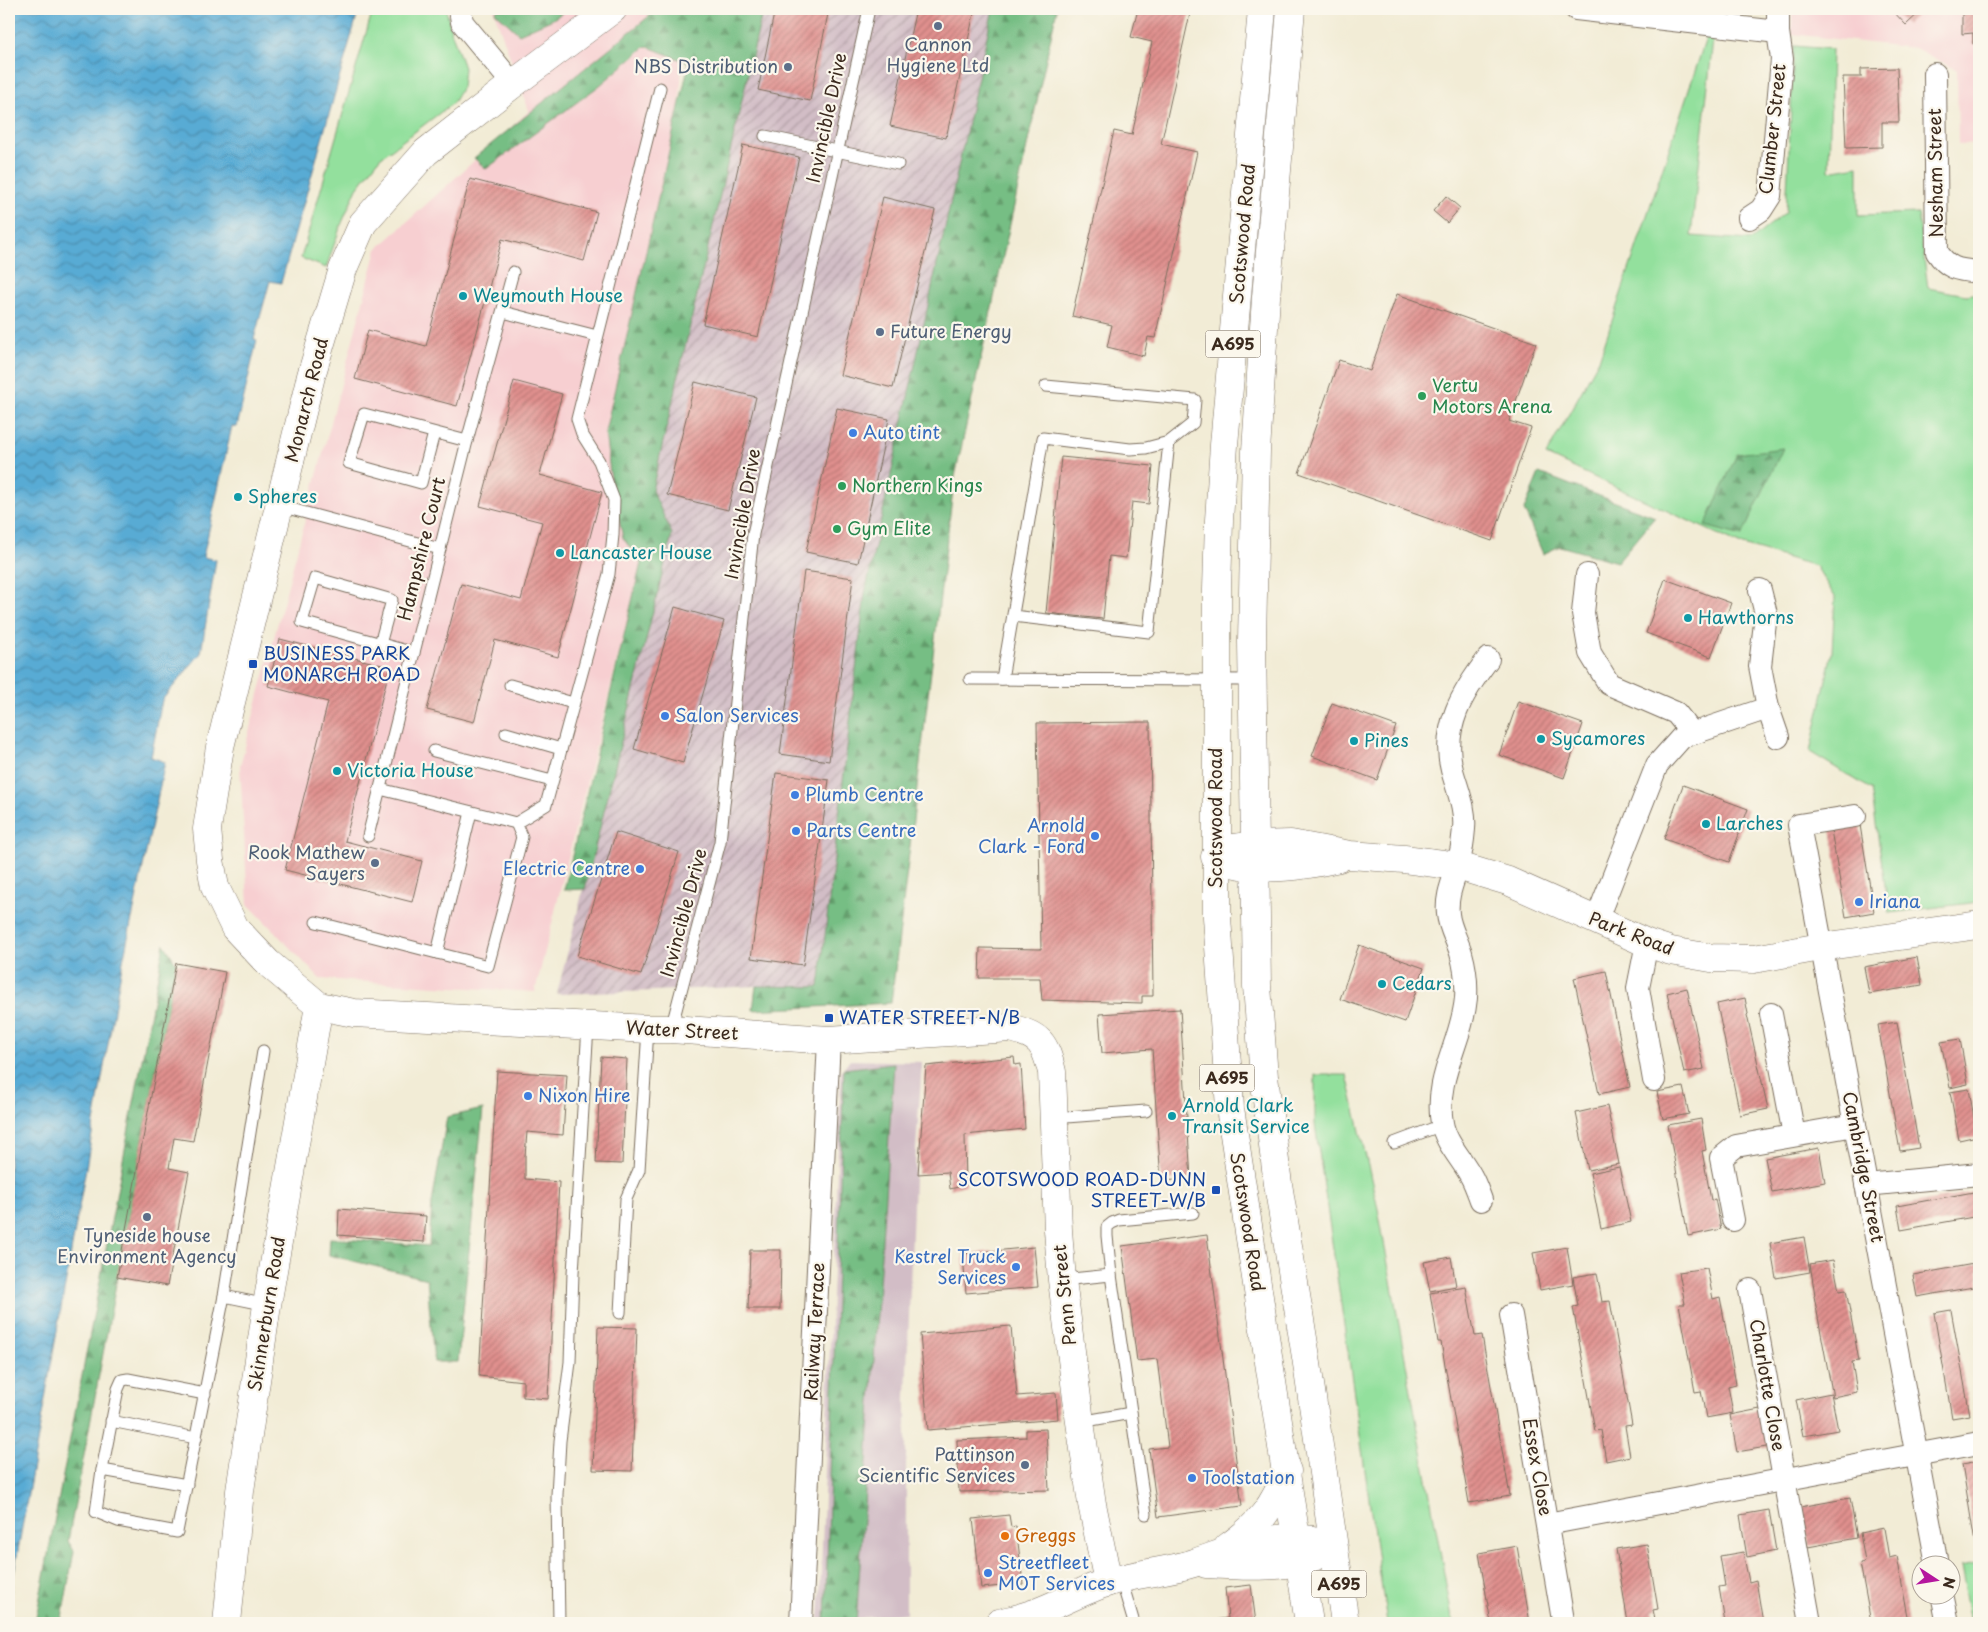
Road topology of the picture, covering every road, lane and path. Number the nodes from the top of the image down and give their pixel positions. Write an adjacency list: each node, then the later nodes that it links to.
1 (460, 9): 10 (street)
2 (613, 9): 10 (street, Monarch Road)
3 (869, 9): 13 (lane, Invincible Drive)
4 (1262, 9): 34 (street, Scotswood Road / A695)
5 (1576, 9): 8 (street)
6 (1778, 9): 8 (street, Clumber Street)
7 (1293, 11): 35 (street, Scotswood Road / A695)
8 (1778, 32): 15 (street, Clumber Street)
9 (1935, 74): 17 (street, Nesham Street)
10 (513, 84): 24 (street, Monarch Road)
11 (660, 88): 19 (lane)
12 (765, 136): 13 (lane)
13 (837, 151): 14 (lane); 64 (lane, Invincible Drive)
14 (898, 164)
15 (1748, 218)
16 (513, 272): 18 (lane, Hampshire Court)
17 (1979, 272)
18 (503, 312): 19 (lane); 22 (lane, Hampshire Court)
19 (597, 336): 37 (lane)
20 (1046, 386): 23 (lane)
21 (434, 433): 21 (lane); 22 (lane)
22 (467, 441): 25 (lane, Hampshire Court)
23 (1169, 442): 28 (lane); 28 (lane)
24 (280, 506): 25 (lane); 59 (street, Monarch Road)
25 (440, 549): 30 (lane, Hampshire Court)
26 (1587, 575): 40 (street)
27 (1760, 590): 38 (street)
28 (1013, 616): 33 (lane)
29 (380, 644): 29 (lane); 30 (lane)
30 (414, 653): 45 (lane, Hampshire Court)
31 (1488, 660): 52 (street)
32 (970, 679): 33 (lane)
33 (1002, 679): 34 (lane)
34 (1217, 680): 35 (lane); 50 (street, Scotswood Road / A695)
35 (1252, 680): 51 (street, Scotswood Road / A695)
36 (510, 685): 37 (lane)
37 (574, 703): 42 (lane)
38 (1768, 708): 40 (street); 41 (street)
39 (506, 733): 42 (lane)
40 (1692, 733): 53 (street)
41 (1778, 737)
42 (561, 749): 44 (lane)
43 (434, 751): 44 (lane)
44 (552, 781): 48 (lane)
45 (380, 790): 46 (lane); 49 (lane, Hampshire Court)
46 (471, 812): 48 (lane); 58 (lane)
47 (1855, 816): 57 (street, Cambridge Street)
48 (516, 823): 58 (lane)
49 (368, 836)
50 (1215, 856): 51 (street, Park Road); 94 (street, Scotswood Road / A695)
51 (1254, 856): 52 (street, Park Road); 99 (street, Scotswood Road / A695)
52 (1458, 866): 53 (street, Park Road); 70 (street)
53 (1596, 921): 56 (street, Park Road)
54 (316, 922): 58 (lane)
55 (1979, 925): 57 (street, Park Road)
56 (1647, 943): 57 (street, Park Road); 67 (street)
57 (1821, 947): 71 (street, Cambridge Street)
58 (437, 953)
59 (319, 1006): 60 (street, Monarch Road); 83 (street, Skinnerburn Road)
60 (354, 1013): 62 (street, Water Street)
61 (1771, 1014): 72 (street)
62 (588, 1026): 64 (street, Water Street); 108 (lane)
63 (1010, 1028): 65 (street, Water Street); 69 (street, Penn Street)
64 (660, 1029): 65 (street, Water Street); 84 (lane, Invincible Drive)
65 (829, 1040): 109 (street, Railway Terrace)
66 (263, 1051): 82 (lane)
67 (1654, 1080)
68 (1146, 1111): 69 (lane)
69 (1053, 1118): 80 (street, Penn Street)
70 (1442, 1125): 73 (lane); 76 (street)
71 (1855, 1125): 72 (street); 75 (street, Cambridge Street)
72 (1794, 1135): 78 (street)
73 (1394, 1143)
74 (1979, 1174): 75 (street)
75 (1866, 1185): 92 (street, Cambridge Street)
76 (1481, 1200)
77 (1192, 1213): 79 (lane)
78 (1733, 1220)
79 (1111, 1275): 80 (lane); 87 (lane)
80 (1062, 1280): 89 (street, Penn Street)
81 (1750, 1290): 95 (street, Charlotte Close)
82 (224, 1296): 83 (lane); 86 (lane)
83 (267, 1305): 107 (street, Skinnerburn Road)
84 (620, 1313)
85 (1511, 1315): 98 (street, Essex Close)
86 (205, 1394): 88 (lane); 90 (lane)
87 (1131, 1413): 89 (lane); 97 (lane)
88 (111, 1421): 90 (lane); 93 (lane)
89 (1080, 1422): 104 (street, Penn Street)
90 (196, 1438): 96 (lane)
91 (1979, 1443): 92 (street)
92 (1916, 1455): 95 (street); 102 (street, Cambridge Street)
93 (102, 1470): 96 (lane); 96 (lane)
94 (1287, 1471): 100 (street, Scotswood Road / A695); 101 (street)
95 (1784, 1480): 98 (street); 114 (street, Charlotte Close)
96 (187, 1485)
97 (1146, 1514)
98 (1547, 1524): 106 (street, Essex Close)
99 (1333, 1545): 100 (street); 113 (street, Scotswood Road / A695)
100 (1299, 1549): 101 (street); 103 (street); 112 (street, Scotswood Road / A695)
101 (1223, 1551): 103 (street)
102 (1935, 1554)
103 (1192, 1564): 104 (street)
104 (1114, 1580): 110 (street); 111 (lane)
105 (1944, 1604): 115 (street)
106 (1563, 1620)
107 (227, 1623)
108 (559, 1623)
109 (801, 1623)
110 (999, 1623)
111 (1134, 1623)
112 (1309, 1623)
113 (1345, 1623)
114 (1810, 1623)
115 (1948, 1623)

